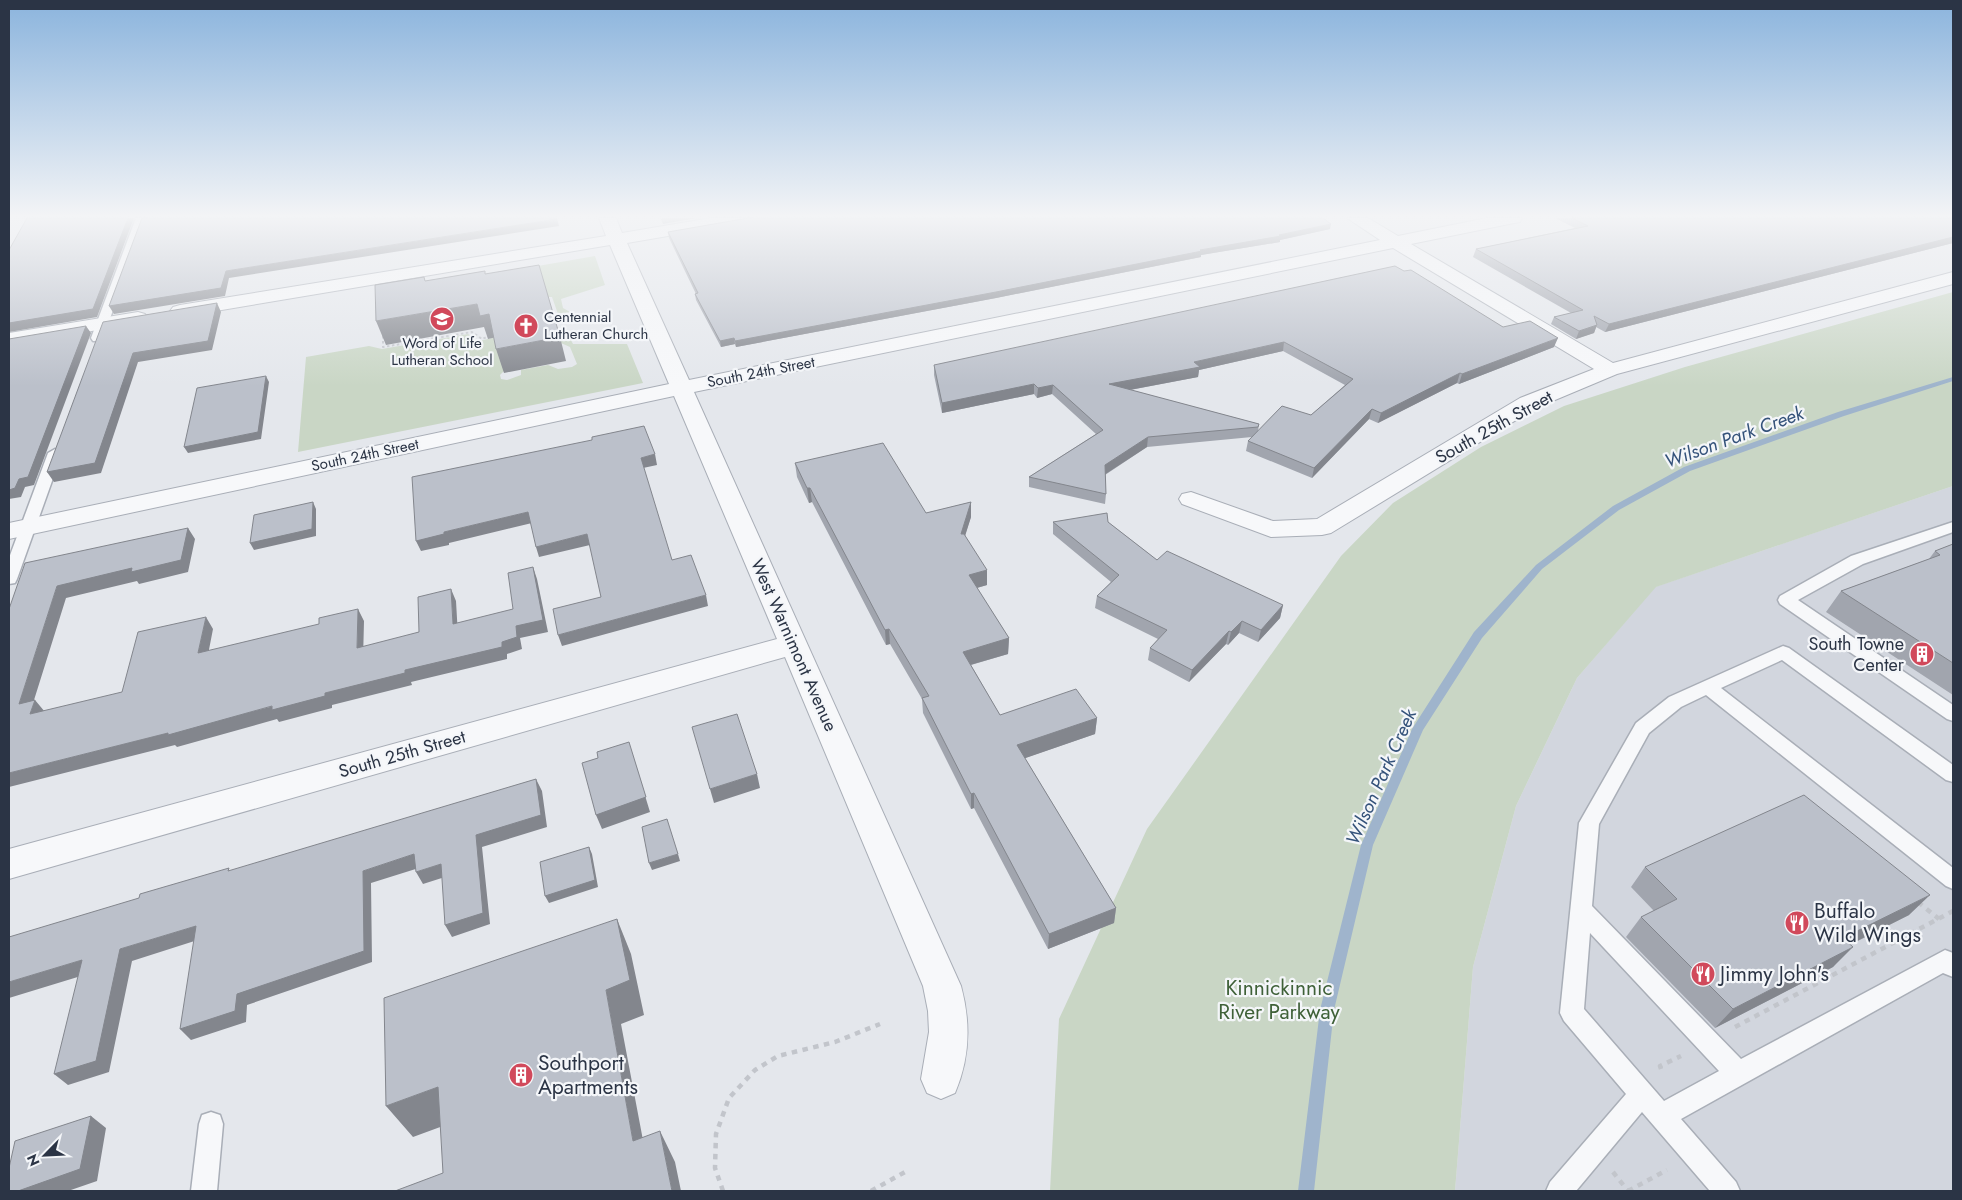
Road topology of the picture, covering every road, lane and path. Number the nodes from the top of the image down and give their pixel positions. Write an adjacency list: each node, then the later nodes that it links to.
1 (120, 274): 7 (lane)
2 (373, 274): 7 (street)
3 (631, 274): 13 (street, West Warnimont Avenue)
4 (1244, 274): 13 (street, South 24th Street)
5 (1449, 274): 12 (street)
6 (1953, 278): 12 (street, South 25th Street)
7 (102, 324): 10 (street); 11 (lane)
8 (383, 328): 9 (path)
9 (488, 337)
10 (9, 339)
11 (94, 347)
12 (1610, 370): 15 (street, South 25th Street)
13 (682, 388): 17 (street, South 24th Street); 19 (street, West Warnimont Avenue)
14 (60, 437): 17 (lane)
15 (1191, 499)
16 (1953, 527): 21 (lane)
17 (18, 529): 18 (lane)
18 (9, 579)
19 (794, 644): 23 (street, South 25th Street); 31 (street, West Warnimont Avenue)
20 (1708, 687): 22 (lane); 24 (lane); 26 (lane)
21 (1953, 714)
22 (1953, 775)
23 (9, 864)
24 (1953, 880)
25 (1917, 901): 27 (path)
26 (1582, 910): 30 (lane); 32 (lane)
27 (1939, 919)
28 (1950, 961): 30 (lane)
29 (880, 1024): 37 (path)
30 (1739, 1074): 33 (lane)
31 (941, 1079)
32 (1642, 1094): 33 (lane); 39 (lane)
33 (1661, 1116): 40 (lane)
34 (211, 1124): 36 (lane)
35 (905, 1172): 38 (path)
36 (204, 1191)
37 (723, 1191)
38 (871, 1191)
39 (1559, 1191)
40 (1727, 1191)

